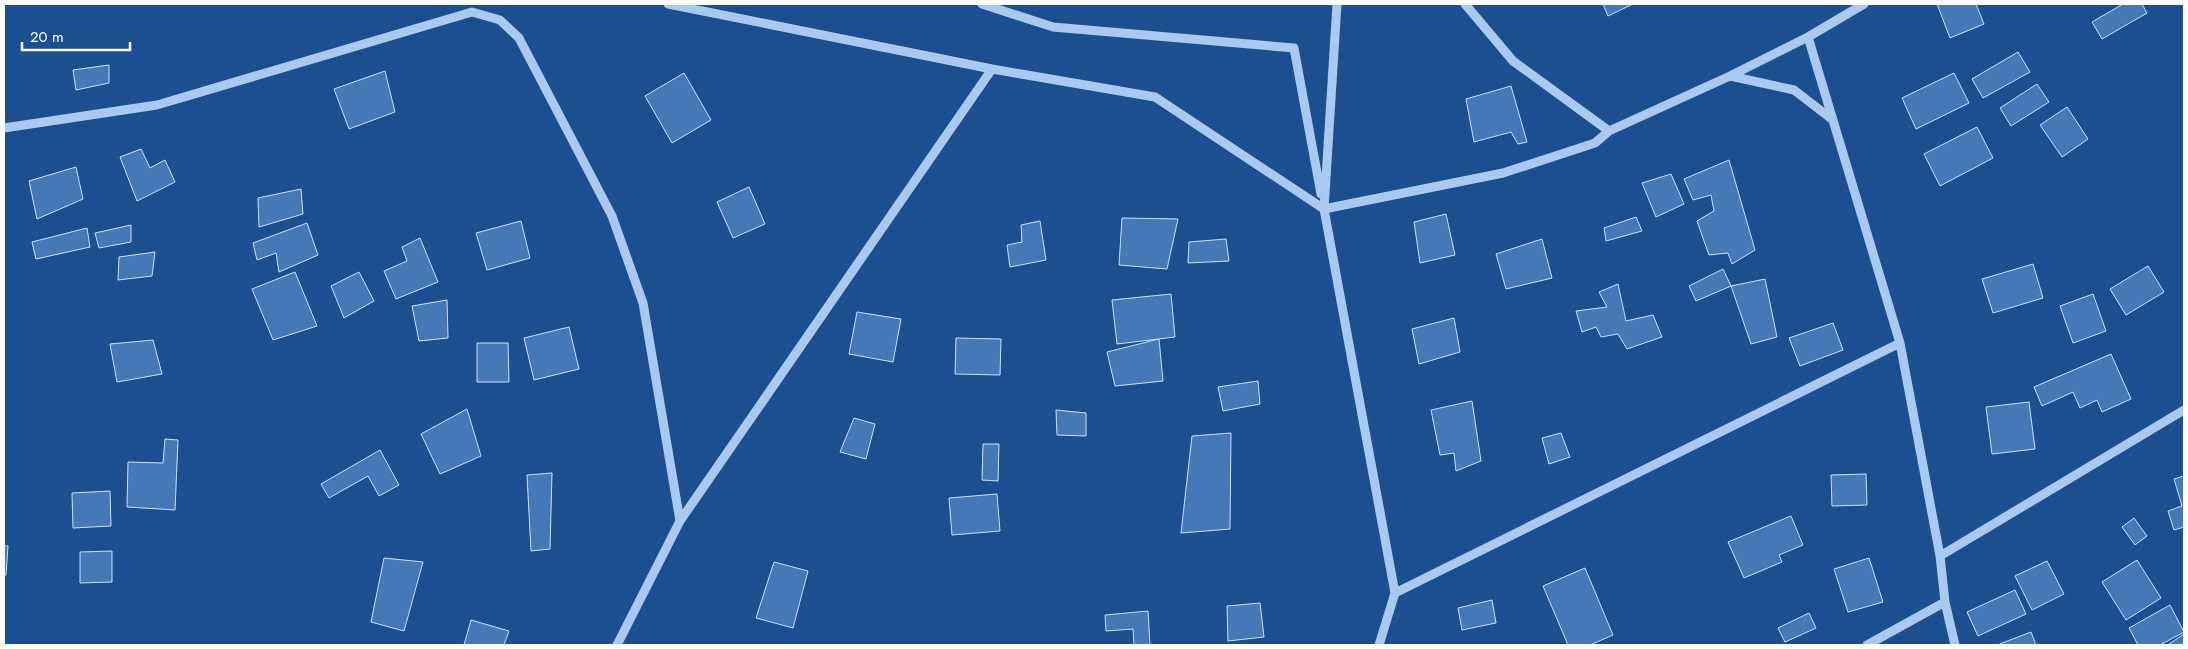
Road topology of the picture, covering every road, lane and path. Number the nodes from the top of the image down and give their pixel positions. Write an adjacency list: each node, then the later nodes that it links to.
1 (668, 4): 7 (street)
2 (982, 4): 12 (street)
3 (1337, 4): 12 (street)
4 (1464, 4): 11 (street)
5 (1864, 4): 6 (street)
6 (1808, 37): 8 (street); 9 (street)
7 (992, 69): 12 (street); 15 (street)
8 (1730, 76): 9 (street); 11 (street)
9 (1833, 120): 13 (street)
10 (4, 128): 15 (street)
11 (1609, 131): 12 (street)
12 (1324, 209): 17 (street)
13 (1900, 344): 16 (street); 17 (street)
14 (2184, 410): 16 (street)
15 (680, 521): 19 (street)
16 (1940, 556): 18 (street)
17 (1395, 593): 20 (street)
18 (1945, 602): 21 (street); 22 (street)
19 (617, 645)
20 (1379, 645)
21 (1867, 645)
22 (1955, 645)

